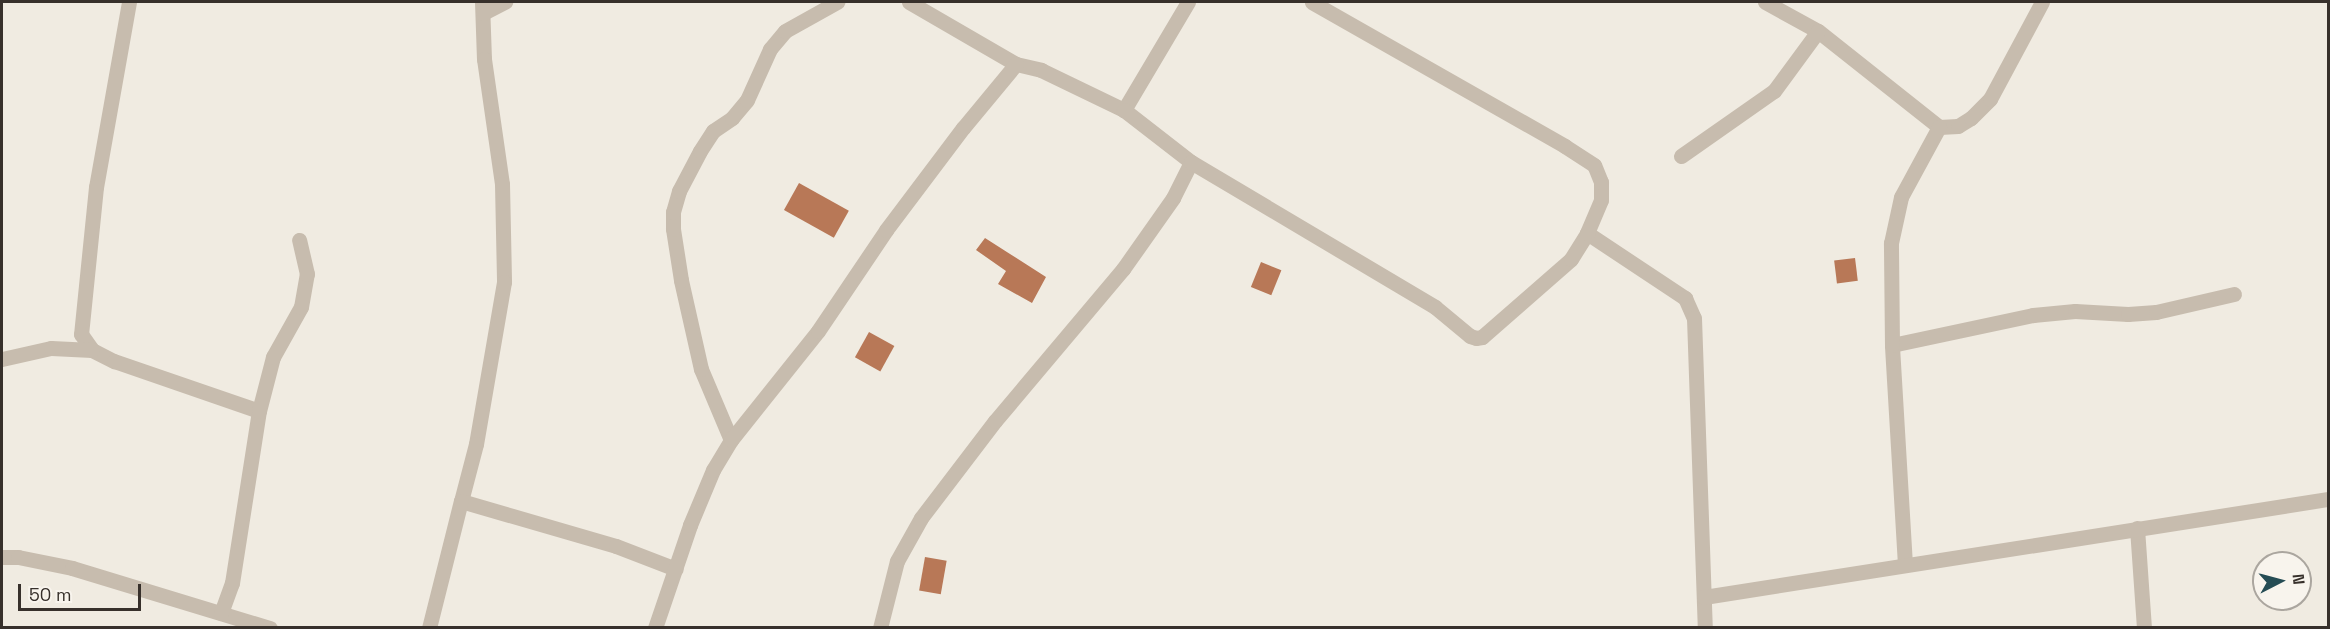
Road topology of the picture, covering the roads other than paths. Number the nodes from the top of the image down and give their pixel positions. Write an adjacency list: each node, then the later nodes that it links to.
1 (129, 2): 20 (street)
2 (505, 2): 9 (street)
3 (837, 2): 23 (street)
4 (909, 2): 11 (street)
5 (1188, 2): 12 (street)
6 (1312, 2): 16 (street)
7 (1765, 2): 10 (street)
8 (2042, 2): 13 (street)
9 (483, 7): 25 (street)
10 (1818, 31): 13 (street); 14 (street)
11 (1016, 64): 12 (street); 23 (street)
12 (1124, 110): 15 (street)
13 (1939, 127): 19 (street)
14 (1681, 156)
15 (1191, 162): 16 (street); 35 (street)
16 (1587, 233): 30 (street)
17 (299, 240): 22 (street)
18 (2234, 294): 19 (street)
19 (1892, 345): 28 (street)
20 (92, 350): 21 (street); 22 (street)
21 (2, 359)
22 (258, 411): 31 (street)
23 (731, 440): 29 (street)
24 (2328, 499): 26 (street)
25 (461, 501): 29 (street); 33 (street)
26 (2137, 528): 28 (street); 37 (street)
27 (2, 557): 31 (street)
28 (1905, 564): 30 (street)
29 (676, 569): 34 (street)
30 (1704, 597): 36 (street)
31 (221, 613): 32 (street)
32 (270, 627)
33 (429, 627)
34 (655, 627)
35 (880, 627)
36 (1706, 627)
37 (2144, 627)

